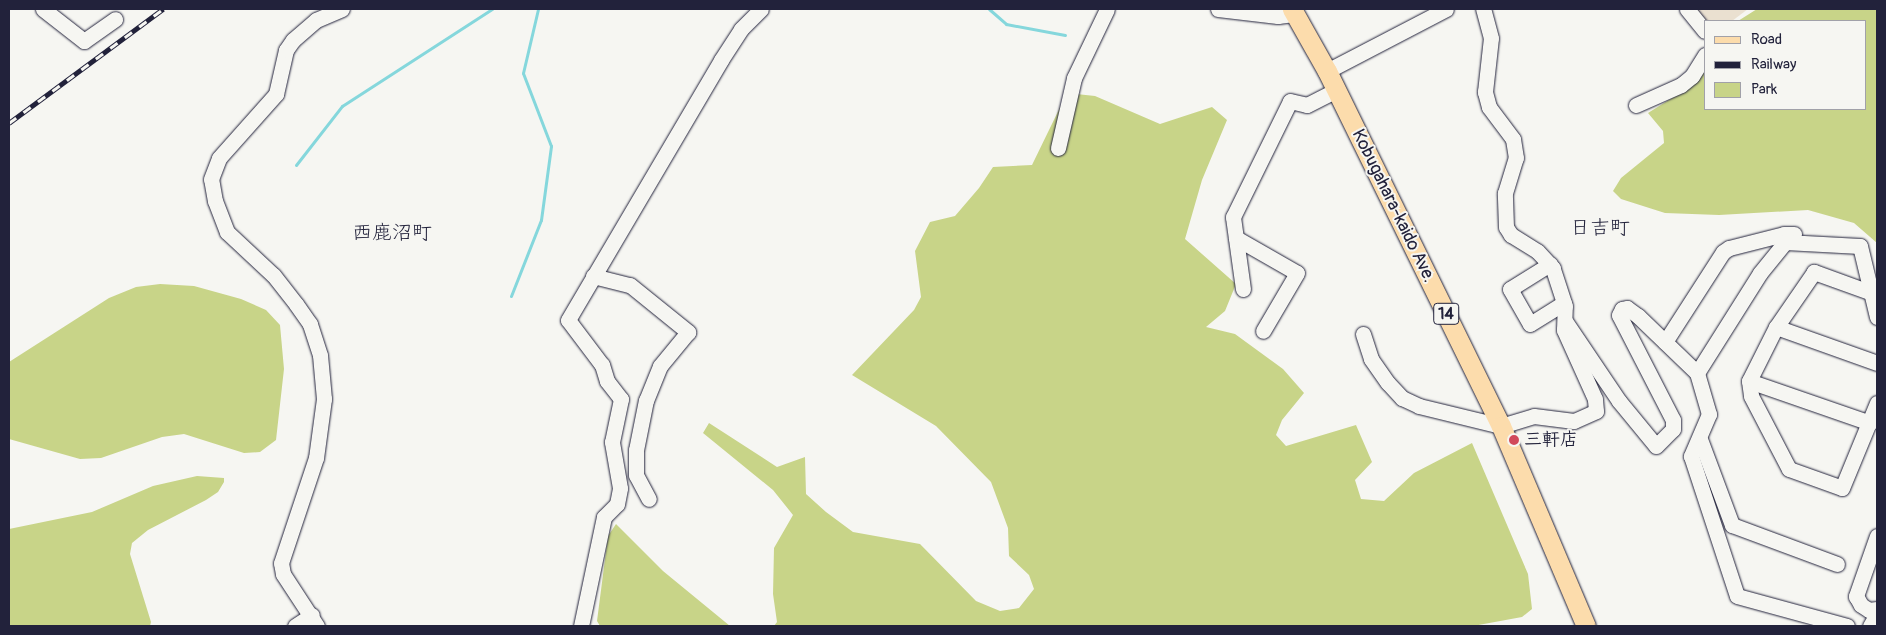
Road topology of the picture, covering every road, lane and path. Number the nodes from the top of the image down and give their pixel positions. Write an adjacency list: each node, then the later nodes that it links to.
1 (43, 9): 10 (street)
2 (342, 9): 42 (street)
3 (760, 9): 20 (street)
4 (1107, 9): 16 (street)
5 (1218, 9): 9 (street)
6 (1446, 9): 13 (street)
7 (1483, 9): 19 (street)
8 (1686, 9): 11 (street)
9 (1294, 11): 13 (main road, Kobugahara-kaido Ave. / 14)
10 (115, 19)
11 (1704, 30)
12 (1704, 57): 15 (street)
13 (1327, 71): 14 (main road, Kobugahara-kaido Ave. / 14)
14 (1336, 90): 17 (street); 35 (main road, Kobugahara-kaido Ave. / 14)
15 (1636, 105)
16 (1058, 148)
17 (1236, 238): 21 (street); 27 (street)
18 (1836, 243): 22 (street); 29 (street); 31 (street)
19 (1550, 264): 23 (street); 23 (street)
20 (593, 276): 37 (street); 44 (street)
21 (1243, 289)
22 (1872, 293): 24 (street); 26 (street)
23 (1564, 303): 25 (street)
24 (1877, 316)
25 (1565, 321): 29 (street); 35 (street)
26 (1776, 327): 30 (street); 32 (street)
27 (1263, 331)
28 (1363, 334): 35 (street)
29 (1665, 342): 31 (street)
30 (1877, 363)
31 (1697, 373): 36 (street)
32 (1749, 381): 34 (street); 34 (street)
33 (1877, 403): 34 (street)
34 (1870, 423)
35 (1501, 426): 45 (main road, Kobugahara-kaido Ave. / 14)
36 (1700, 439): 39 (street); 46 (street)
37 (649, 499)
38 (1877, 536): 40 (street)
39 (1837, 564)
40 (1877, 609)
41 (1877, 614): 47 (street)
42 (315, 621): 43 (street)
43 (295, 626)
44 (581, 626)
45 (1586, 626)
46 (1847, 626)
47 (1870, 626)

